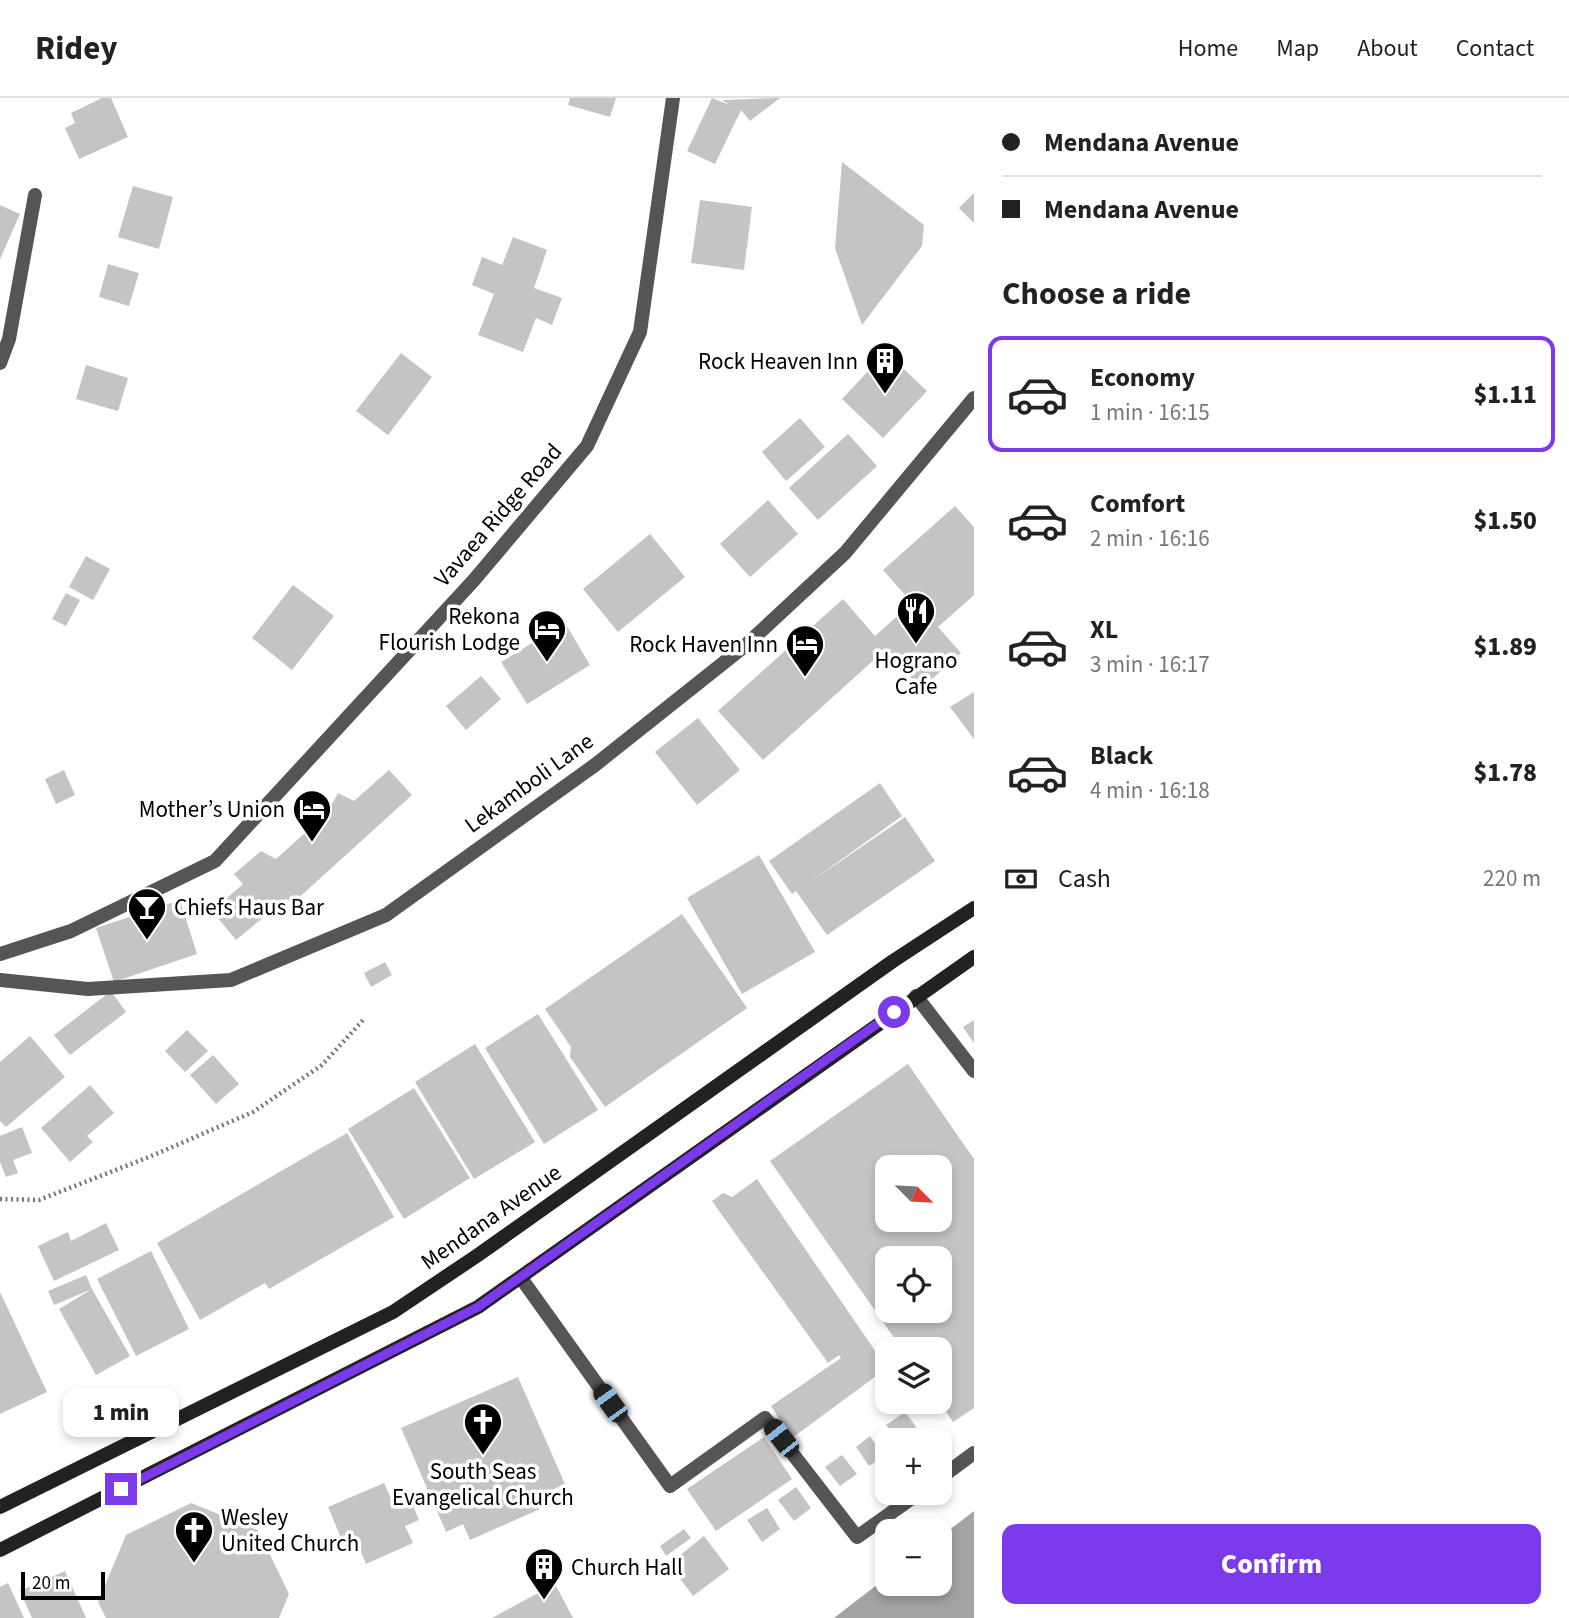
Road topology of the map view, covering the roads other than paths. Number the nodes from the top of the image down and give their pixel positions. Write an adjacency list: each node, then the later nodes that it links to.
1 (673, 98): 6 (street, Vavaea Ridge Road)
2 (35, 195): 3 (street)
3 (0, 363)
4 (974, 398): 8 (street, Lekamboli Lane)
5 (974, 908): 15 (main road, Mendana Avenue)
6 (0, 954)
7 (974, 957): 9 (main road)
8 (0, 980)
9 (916, 996): 10 (street); 11 (main road)
10 (974, 1071)
11 (521, 1278): 14 (street); 16 (main road)
12 (974, 1453): 13 (street)
13 (952, 1469)
14 (902, 1505)
15 (0, 1507)
16 (0, 1550)

